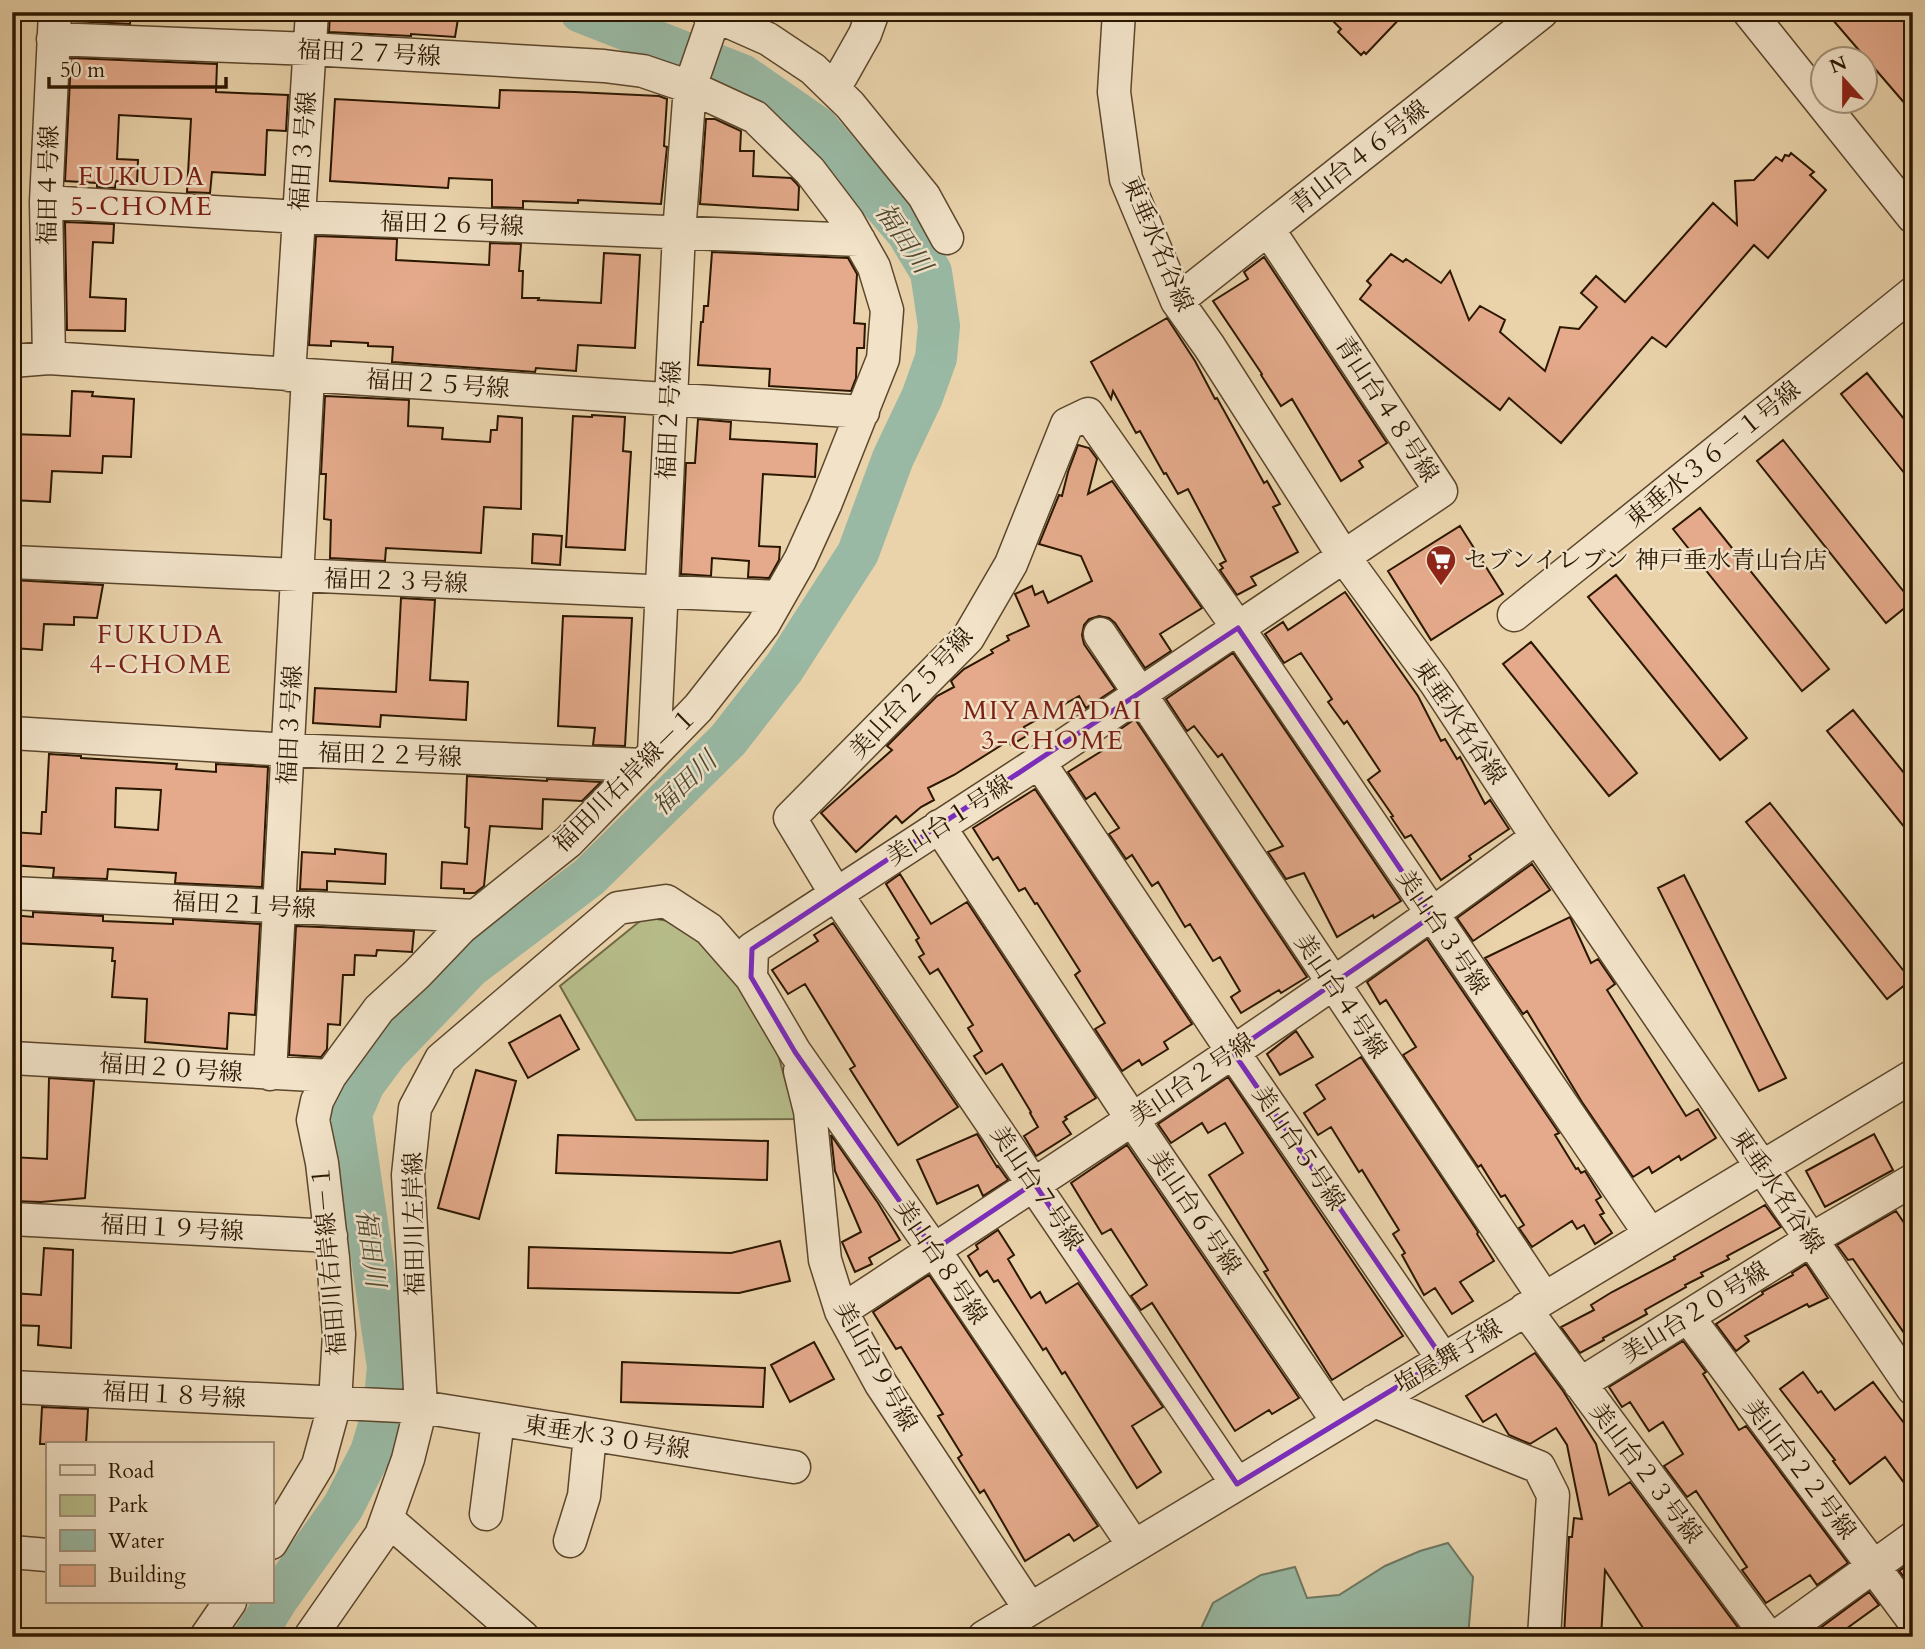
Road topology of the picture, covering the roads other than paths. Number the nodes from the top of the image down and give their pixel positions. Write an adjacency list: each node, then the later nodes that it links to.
1 (312, 12): 8 (street, 福田３号線)
2 (873, 12): 11 (street)
3 (1119, 12): 20 (street, 東垂水名谷線)
4 (1542, 12): 15 (street, 青山台４６号線)
5 (1749, 12): 14 (street)
6 (713, 13): 10 (street, 福田２号線); 11 (street)
7 (54, 26): 8 (street, 福田２７号線); 12 (street, 福田４号線)
8 (310, 49): 9 (street, 福田２７号線); 13 (street, 福田３号線)
9 (643, 71): 10 (street, 福田川右岸線－１)
10 (690, 87): 16 (street, 福田２号線); 18 (street, 福田川右岸線－１)
11 (834, 89): 17 (street)
12 (46, 202): 13 (street, 福田２６号線); 21 (street, 福田４号線)
13 (299, 217): 16 (street, 福田２６号線); 23 (street, 福田３号線)
14 (1913, 217)
15 (1268, 229): 20 (street, 青山台４６号線); 26 (street, 青山台４８号線)
16 (678, 233): 18 (street, 福田２６号線); 24 (street, 福田２号線)
17 (947, 238)
18 (859, 240): 25 (street, 福田川右岸線－１)
19 (1913, 293): 31 (street, 東垂水３６－１号線)
20 (1177, 301): 26 (street, 東垂水名谷線)
21 (49, 358): 22 (street, 福田２５号線); 23 (street, 福田２５号線)
22 (12, 360)
23 (299, 375): 24 (street, 福田２５号線); 28 (street, 福田３号線)
24 (670, 400): 25 (street, 福田２５号線); 29 (street, 福田２号線)
25 (863, 412): 30 (street, 福田川右岸線－１)
26 (1344, 556): 32 (street, 美山台１号線); 40 (street, 東垂水名谷線)
27 (12, 562): 28 (street, 福田２３号線)
28 (298, 577): 29 (street, 福田２３号線); 36 (street, 福田３号線)
29 (662, 592): 30 (street, 福田２３号線); 37 (street, 福田２号線)
30 (779, 597): 37 (street, 福田川右岸線－１)
31 (1514, 615)
32 (1238, 628): 34 (street, 美山台１号線); 42 (street, 美山台２５号線); 45 (street, 美山台３号線)
33 (1100, 634): 34 (street, 美山台４号線)
34 (1139, 694): 38 (street, 美山台１号線); 47 (street, 美山台４号線)
35 (12, 733): 36 (street, 福田２２号線)
36 (289, 750): 37 (street, 福田２２号線); 43 (street, 福田３号線)
37 (649, 759): 44 (street, 福田川右岸線－１)
38 (1039, 762): 39 (street, 美山台１号線); 49 (street, 美山台５号線)
39 (939, 827): 42 (street, 美山台１号線); 54 (street, 美山台６号線)
40 (1537, 837): 45 (street, 美山台２号線); 55 (street, 東垂水名谷線)
41 (12, 893): 43 (street, 福田２１号線)
42 (836, 894): 46 (street, 美山台１号線); 56 (street, 美山台７号線)
43 (280, 907): 44 (street, 福田２１号線); 51 (street, 福田３号線)
44 (475, 916): 52 (street, 福田川右岸線－１)
45 (1432, 916): 47 (street, 美山台２号線); 59 (street, 美山台３号線)
46 (751, 977): 48 (street, 美山台８号線); 72 (street, 福田川左岸線)
47 (1332, 984): 49 (street, 美山台２号線); 63 (street, 美山台４号線)
48 (795, 1052): 62 (street, 美山台８号線); 64 (street, 美山台９号線)
49 (1233, 1052): 54 (street, 美山台２号線); 66 (street, 美山台５号線)
50 (12, 1058): 51 (street, 福田２０号線)
51 (270, 1074): 52 (street, 福田２０号線)
52 (330, 1076): 60 (street, 福田川右岸線－１)
53 (1913, 1076): 55 (street, 塩屋舞子線)
54 (1132, 1119): 56 (street, 美山台２号線); 74 (street, 美山台６号線)
55 (1762, 1167): 59 (street, 塩屋舞子線); 61 (street, 東垂水名谷線)
56 (1034, 1184): 62 (street, 美山台２号線); 77 (street, 美山台７号線)
57 (1908, 1192): 61 (street, 美山台２０号線)
58 (12, 1219): 60 (street, 福田１９号線)
59 (1650, 1234): 63 (street, 塩屋舞子線)
60 (331, 1236): 71 (street, 福田川右岸線－１)
61 (1810, 1240): 65 (street, 美山台２０号線); 69 (street, 東垂水名谷線)
62 (934, 1250): 64 (street, 美山台２号線); 83 (street, 美山台８号線)
63 (1534, 1303): 66 (street, 塩屋舞子線); 67 (street, 美山台２３号線)
64 (841, 1311): 88 (street, 美山台９号線)
65 (1688, 1317): 67 (street, 美山台２０号線); 86 (street, 美山台２２号線)
66 (1443, 1359): 70 (street, 塩屋舞子線)
67 (1580, 1384): 95 (street, 美山台２３号線)
68 (12, 1387): 71 (street, 福田１８号線)
69 (1913, 1390)
70 (1374, 1401): 74 (street, 塩屋舞子線); 94 (street)
71 (335, 1403): 72 (street, 福田１８号線); 81 (street, 福田川右岸線－１)
72 (421, 1407): 73 (street, 東垂水３０号線); 79 (street, 福田川左岸線)
73 (498, 1420): 75 (street, 東垂水３０号線); 78 (street)
74 (1338, 1422): 77 (street, 塩屋舞子線)
75 (590, 1436): 76 (street, 東垂水３０号線); 82 (street)
76 (794, 1467)
77 (1237, 1483): 83 (street, 塩屋舞子線)
78 (486, 1514)
79 (387, 1519): 91 (street, 福田川左岸線); 92 (street)
80 (1913, 1538): 86 (street)
81 (273, 1540)
82 (570, 1541)
83 (1134, 1546): 88 (street, 塩屋舞子線)
84 (12, 1552): 85 (street)
85 (46, 1555)
86 (1873, 1567): 89 (street, 美山台２２号線); 96 (street)
87 (229, 1604): 90 (street)
88 (1030, 1609): 93 (street, 塩屋舞子線)
89 (1913, 1620)
90 (206, 1637)
91 (310, 1637)
92 (523, 1637)
93 (984, 1637)
94 (1544, 1637)
95 (1768, 1637)
96 (1776, 1637)

